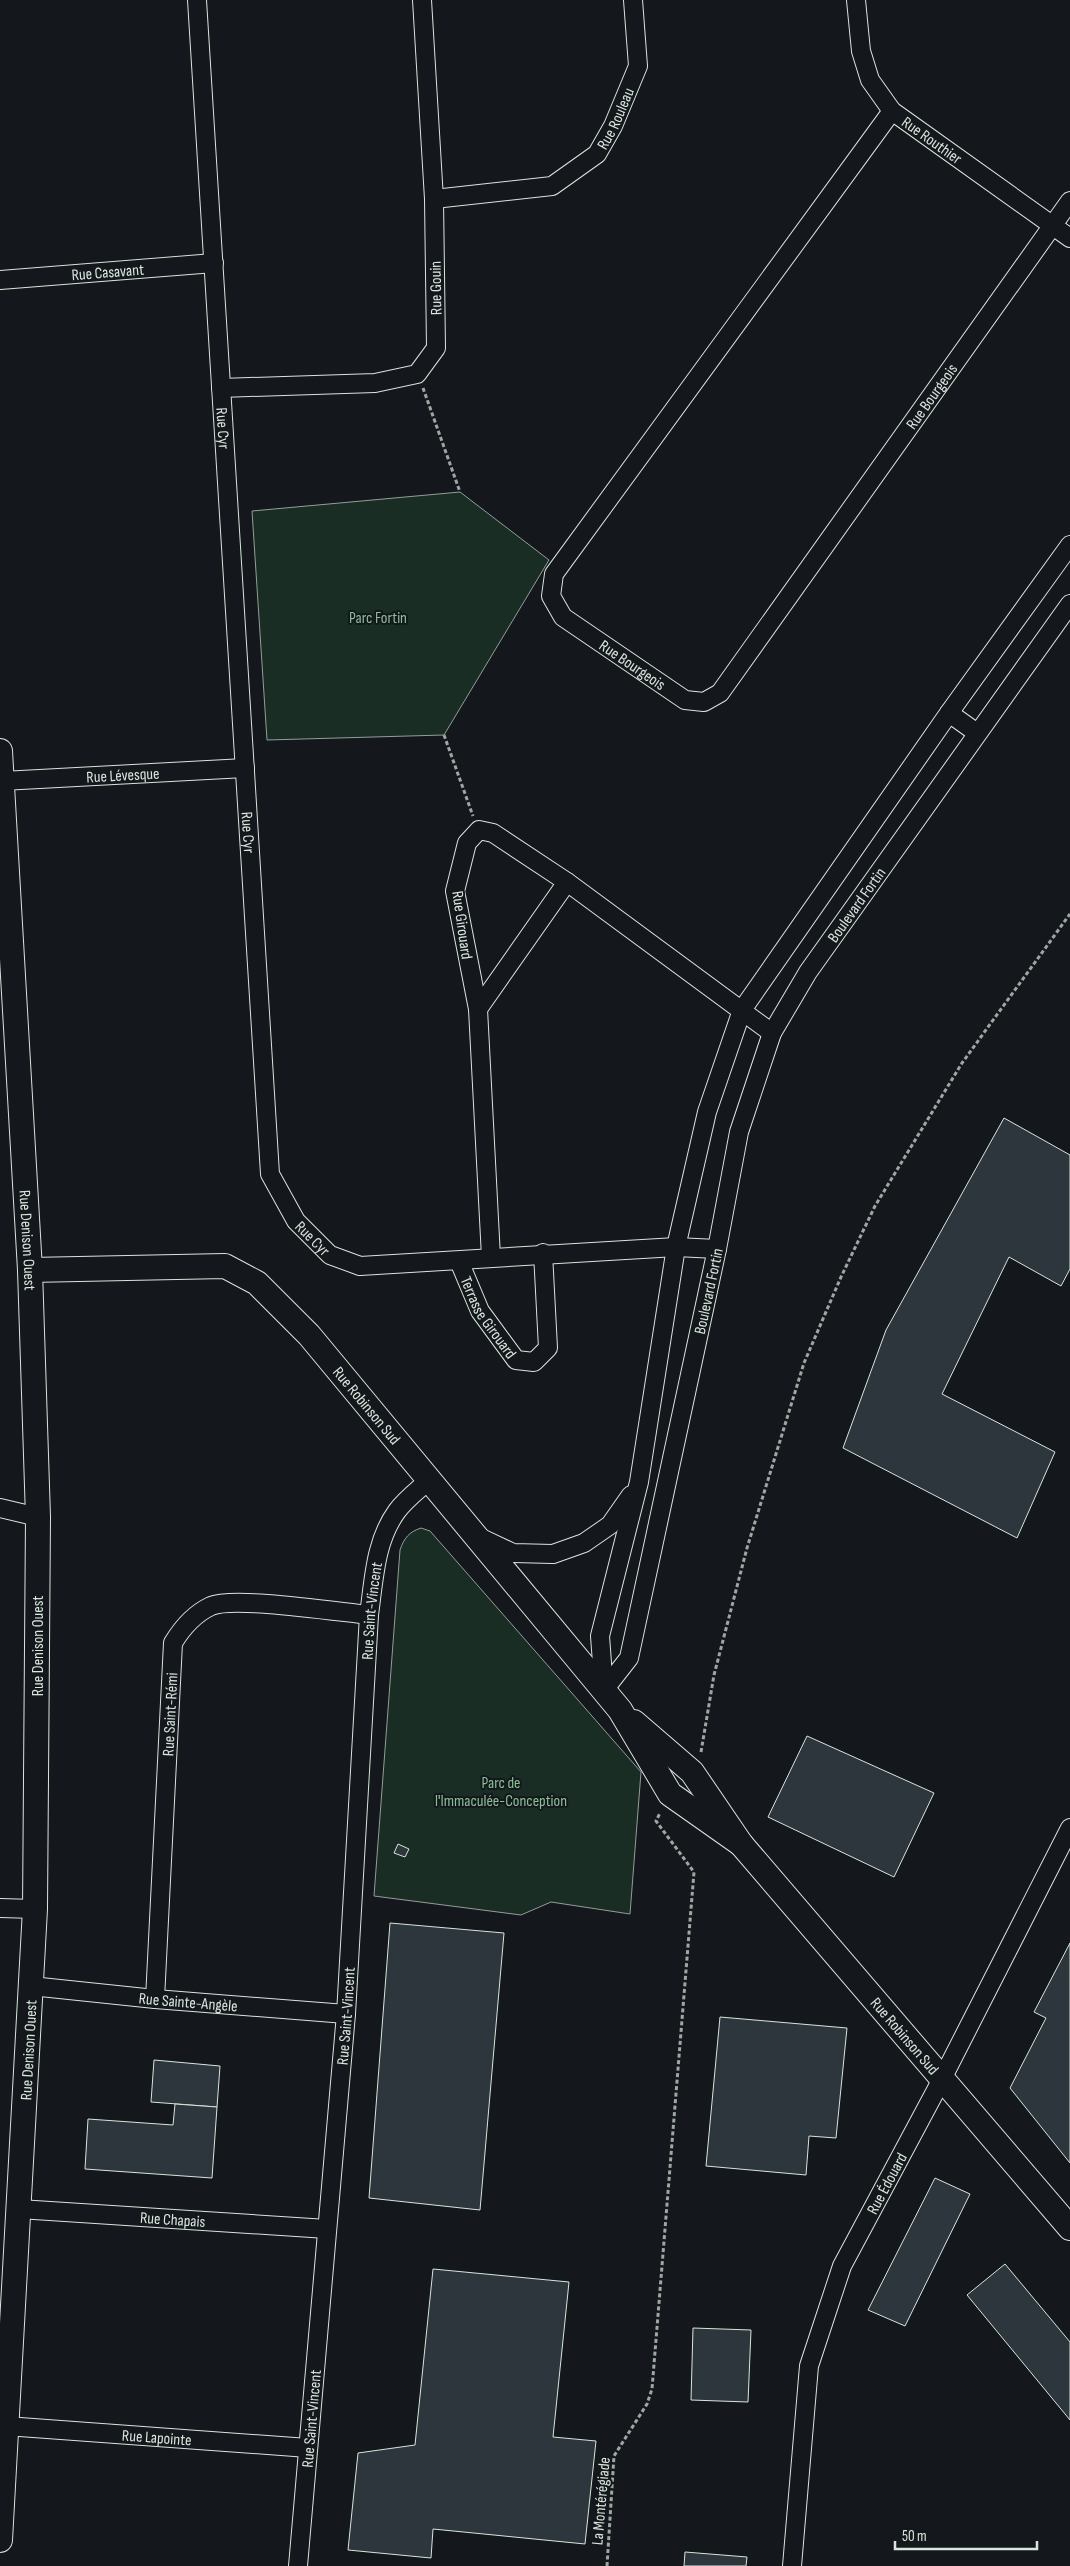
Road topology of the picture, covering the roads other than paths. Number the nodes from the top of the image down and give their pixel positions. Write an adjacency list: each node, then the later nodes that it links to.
1 (197, 0): 10 (street, Rue Cyr)
2 (422, 0): 6 (street, Rue Gouin)
3 (633, 0): 6 (street, Rue Rouleau)
4 (856, 0): 5 (street, Rue Routhier)
5 (892, 110): 8 (street, Rue Routhier); 8 (street, Rue Bourgeois)
6 (434, 199): 12 (street, Rue Gouin)
7 (1070, 201): 8 (street, Rue Bourgeois)
8 (1052, 226): 9 (street, Rue Routhier)
9 (1070, 238)
10 (214, 263): 11 (street, Rue Casavant); 12 (street, Rue Cyr)
11 (0, 280)
12 (221, 388): 18 (street, Rue Cyr)
13 (1070, 545): 15 (street, Boulevard Fortin)
14 (1070, 604): 16 (street, Boulevard Fortin)
15 (949, 713): 16 (street); 22 (street, Boulevard Fortin)
16 (977, 733): 23 (street, Boulevard Fortin)
17 (0, 750): 19 (street, Rue Denison Ouest)
18 (245, 768): 19 (street, Rue Lévesque); 28 (street, Rue Cyr)
19 (2, 781): 29 (street, Rue Denison Ouest)
20 (567, 882): 21 (street); 21 (street, Rue Girouard); 22 (street)
21 (478, 1008): 27 (street, Rue Girouard)
22 (742, 1010): 23 (street); 24 (street, Boulevard Fortin)
23 (772, 1033): 25 (street, Boulevard Fortin)
24 (676, 1247): 25 (street, Rue Cyr); 26 (street, Rue Cyr); 31 (street, Boulevard Fortin)
25 (717, 1249): 36 (street, Boulevard Fortin)
26 (543, 1253): 27 (street, Rue Cyr); 28 (street, Terrasse Girouard)
27 (491, 1257): 28 (street, Rue Cyr)
28 (458, 1261)
29 (30, 1270): 30 (street, Rue Robinson Sud); 33 (street, Rue Denison Ouest)
30 (428, 1481): 34 (street, Rue Robinson Sud); 35 (street, Rue Saint-Vincent)
31 (639, 1482): 34 (street, Boulevard Fortin); 36 (street, Boulevard Fortin)
32 (0, 1508): 33 (street)
33 (38, 1517): 39 (street, Rue Denison Ouest)
34 (475, 1535): 36 (street, Rue Robinson Sud)
35 (369, 1615): 41 (street, Rue Saint-Rémi); 42 (street, Rue Saint-Vincent)
36 (604, 1690): 43 (street, Rue Robinson Sud)
37 (1070, 1828): 43 (street, Rue Édouard)
38 (0, 1908): 39 (street)
39 (36, 1909): 40 (street, Rue Denison Ouest)
40 (31, 1986): 41 (street, Rue Sainte-Angèle); 44 (street, Rue Denison Ouest)
41 (155, 1999): 42 (street, Rue Sainte-Angèle)
42 (346, 2014): 46 (street, Rue Saint-Vincent)
43 (942, 2079): 45 (street, Rue Robinson Sud); 51 (street, Rue Édouard)
44 (19, 2209): 46 (street, Rue Chapais); 47 (street, Rue Denison Ouest)
45 (1070, 2228)
46 (327, 2229): 48 (street, Rue Saint-Vincent)
47 (3, 2421): 48 (street, Rue Lapointe); 49 (street, Rue Denison Ouest)
48 (308, 2448): 50 (street, Rue Saint-Vincent)
49 (0, 2540)
50 (298, 2566)
51 (792, 2566)

